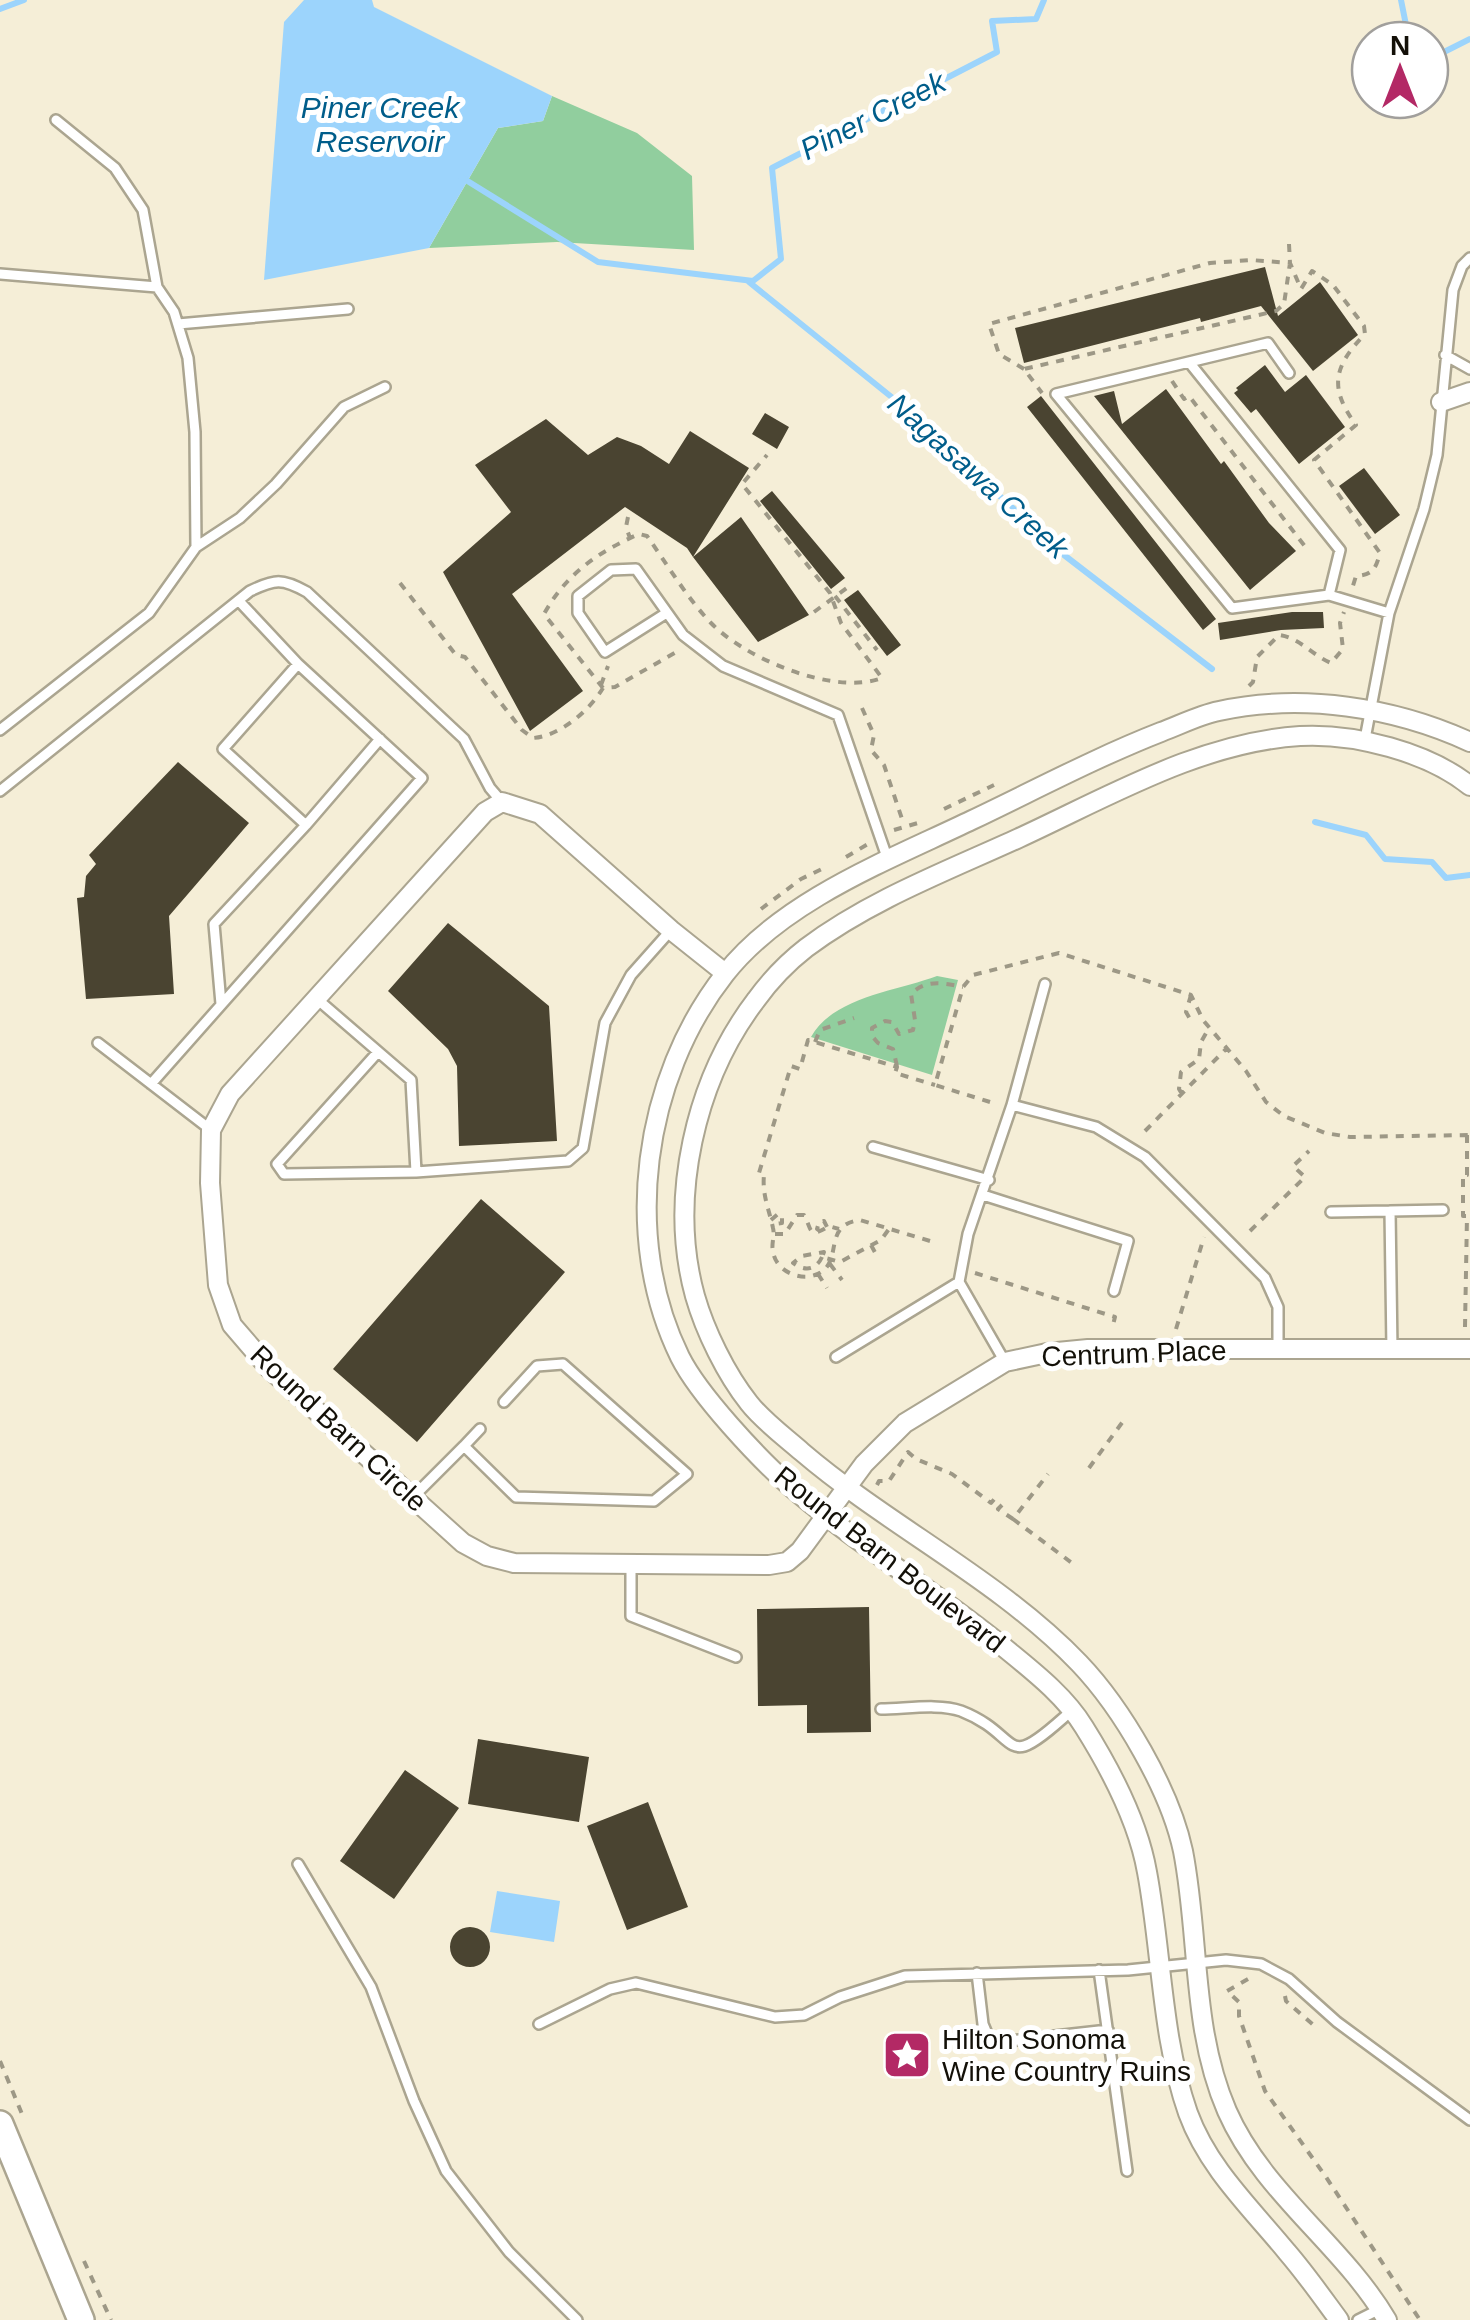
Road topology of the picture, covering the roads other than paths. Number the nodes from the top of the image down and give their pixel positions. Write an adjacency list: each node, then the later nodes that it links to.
1 (56, 120): 4 (lane)
2 (1470, 258): 7 (lane)
3 (0, 274): 4 (lane)
4 (158, 288): 6 (lane)
5 (348, 309): 6 (lane)
6 (178, 324): 14 (lane)
7 (1445, 356): 9 (lane); 13 (lane)
8 (1190, 362): 10 (lane); 15 (lane); 15 (lane)
9 (1470, 369)
10 (1289, 373)
11 (385, 388): 14 (lane)
12 (1470, 392): 13 (street)
13 (1442, 402): 18 (lane)
14 (196, 547): 21 (lane)
15 (1329, 594): 18 (lane)
16 (239, 601): 19 (lane); 26 (lane); 27 (lane)
17 (665, 614): 17 (lane); 29 (lane)
18 (1389, 614): 20 (lane)
19 (298, 664): 22 (lane); 28 (lane)
20 (1370, 710): 23 (lane); 24 (street, Round Barn Boulevard); 29 (street, Round Barn Boulevard)
21 (0, 730)
22 (380, 739): 28 (lane); 34 (lane)
23 (1365, 739): 25 (street, Round Barn Boulevard); 57 (street, Round Barn Boulevard)
24 (1470, 742)
25 (1470, 786)
26 (0, 791)
27 (502, 802): 30 (street); 33 (street, Round Barn Circle)
28 (306, 825): 34 (lane)
29 (888, 860): 31 (street, Round Barn Boulevard)
30 (671, 930): 31 (street); 41 (lane)
31 (726, 973): 59 (street, Round Barn Boulevard)
32 (1045, 984): 38 (lane)
33 (315, 998): 36 (lane); 39 (street, Round Barn Circle)
34 (222, 1004): 37 (lane)
35 (98, 1043): 37 (lane)
36 (378, 1052): 41 (lane); 41 (lane)
37 (151, 1084): 39 (lane)
38 (1012, 1105): 42 (lane); 49 (lane)
39 (211, 1130): 58 (street, Round Barn Circle)
40 (872, 1147): 42 (lane)
41 (416, 1172)
42 (988, 1180): 43 (lane)
43 (983, 1195): 47 (lane); 48 (lane)
44 (1442, 1210): 45 (lane)
45 (1390, 1211): 46 (lane); 51 (lane)
46 (1331, 1212)
47 (959, 1282): 52 (lane); 53 (lane)
48 (1114, 1291)
49 (1278, 1349): 51 (street, Centrum Place); 53 (street, Centrum Place)
50 (1470, 1349): 51 (street, Centrum Place)
51 (1392, 1350)
52 (836, 1357)
53 (1005, 1362): 57 (street, Centrum Place)
54 (504, 1402): 56 (lane)
55 (480, 1429): 56 (lane)
56 (464, 1446): 58 (lane)
57 (845, 1488): 59 (street, Round Barn Circle); 65 (street, Round Barn Boulevard)
58 (412, 1498): 60 (street, Round Barn Circle)
59 (827, 1516): 60 (street, Round Barn Circle); 63 (street, Round Barn Boulevard)
60 (631, 1564): 61 (lane)
61 (736, 1657)
62 (882, 1709): 63 (lane)
63 (1071, 1711): 66 (street, Round Barn Boulevard)
64 (298, 1864): 76 (lane)
65 (1196, 1962): 66 (lane); 71 (lane); 74 (street, Round Barn Boulevard)
66 (1160, 1966): 67 (lane); 77 (street, Round Barn Boulevard)
67 (1099, 1970): 68 (lane); 70 (lane)
68 (978, 1973): 69 (lane); 70 (lane)
69 (540, 2024)
70 (1108, 2030): 73 (lane)
71 (1470, 2120)
72 (0, 2124): 75 (main road)
73 (1127, 2171)
74 (1384, 2315): 78 (lane)
75 (81, 2320)
76 (577, 2320)
77 (1340, 2320)
78 (1358, 2320)

